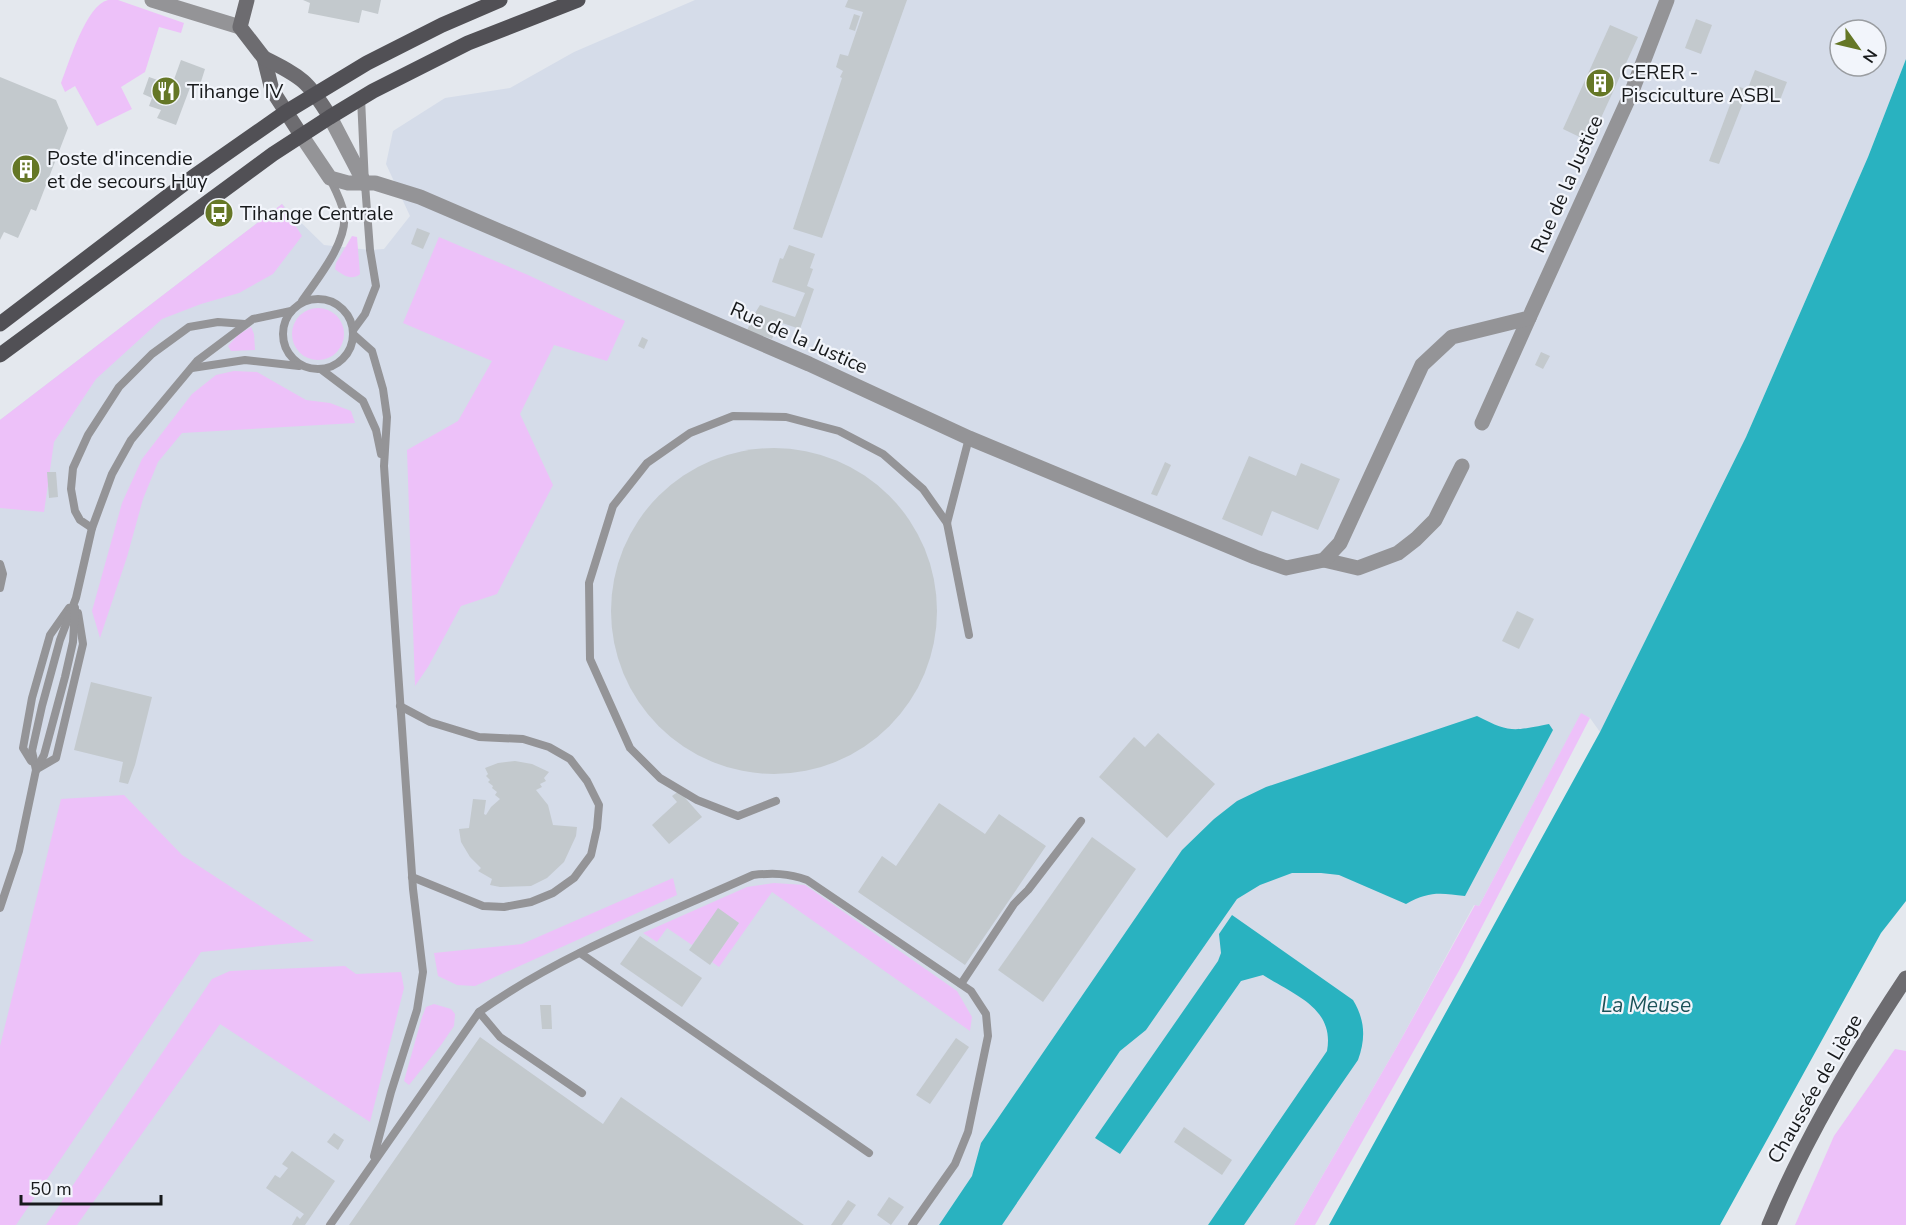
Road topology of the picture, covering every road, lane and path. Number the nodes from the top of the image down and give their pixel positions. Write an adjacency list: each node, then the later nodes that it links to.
1 (248, 0): 6 (main road)
2 (500, 0): 8 (main road)
3 (578, 0): 9 (main road)
4 (1667, 0): 17 (street, Rue de la Justice)
5 (157, 1): 6 (street)
6 (240, 27): 7 (main road)
7 (264, 58): 8 (main road); 10 (main road)
8 (316, 93): 10 (main road); 11 (main road)
9 (361, 98): 11 (main road); 14 (lane)
10 (286, 112): 12 (main road); 18 (main road)
11 (330, 117): 12 (main road); 14 (street)
12 (301, 135): 13 (street); 21 (main road)
13 (330, 178): 14 (street, Rue de la Justice); 15 (lane)
14 (365, 184): 20 (lane); 26 (street, Rue de la Justice)
15 (300, 303): 16 (lane); 20 (lane)
16 (291, 311): 19 (lane); 22 (lane)
17 (1529, 318): 25 (street, Rue de la Justice); 31 (street)
18 (0, 324)
19 (245, 324): 23 (lane); 30 (lane)
20 (354, 332): 24 (lane); 27 (lane)
21 (0, 355)
22 (300, 366): 23 (lane); 24 (lane)
23 (192, 368): 30 (lane)
24 (322, 370): 27 (lane)
25 (1482, 423)
26 (969, 438): 29 (lane); 31 (street, Rue de la Justice)
27 (384, 466): 36 (lane)
28 (1462, 466): 31 (street, Rue de la Justice)
29 (947, 523): 35 (lane); 38 (lane)
30 (92, 528): 34 (lane)
31 (1324, 560)
32 (0, 564): 33 (lane)
33 (0, 588)
34 (76, 598): 37 (lane); 37 (lane)
35 (969, 635)
36 (400, 706): 40 (lane); 40 (lane)
37 (36, 770): 41 (lane)
38 (776, 801)
39 (1081, 822): 45 (lane)
40 (412, 877): 49 (lane)
41 (4, 887): 42 (lane)
42 (0, 909)
43 (580, 953): 45 (lane); 46 (lane); 48 (lane)
44 (1906, 978): 52 (main road, Chaussée de Liège)
45 (961, 984): 51 (lane)
46 (479, 1011): 47 (lane); 49 (lane)
47 (582, 1093)
48 (870, 1153)
49 (373, 1163): 50 (lane)
50 (330, 1225)
51 (912, 1225)
52 (1769, 1225)

